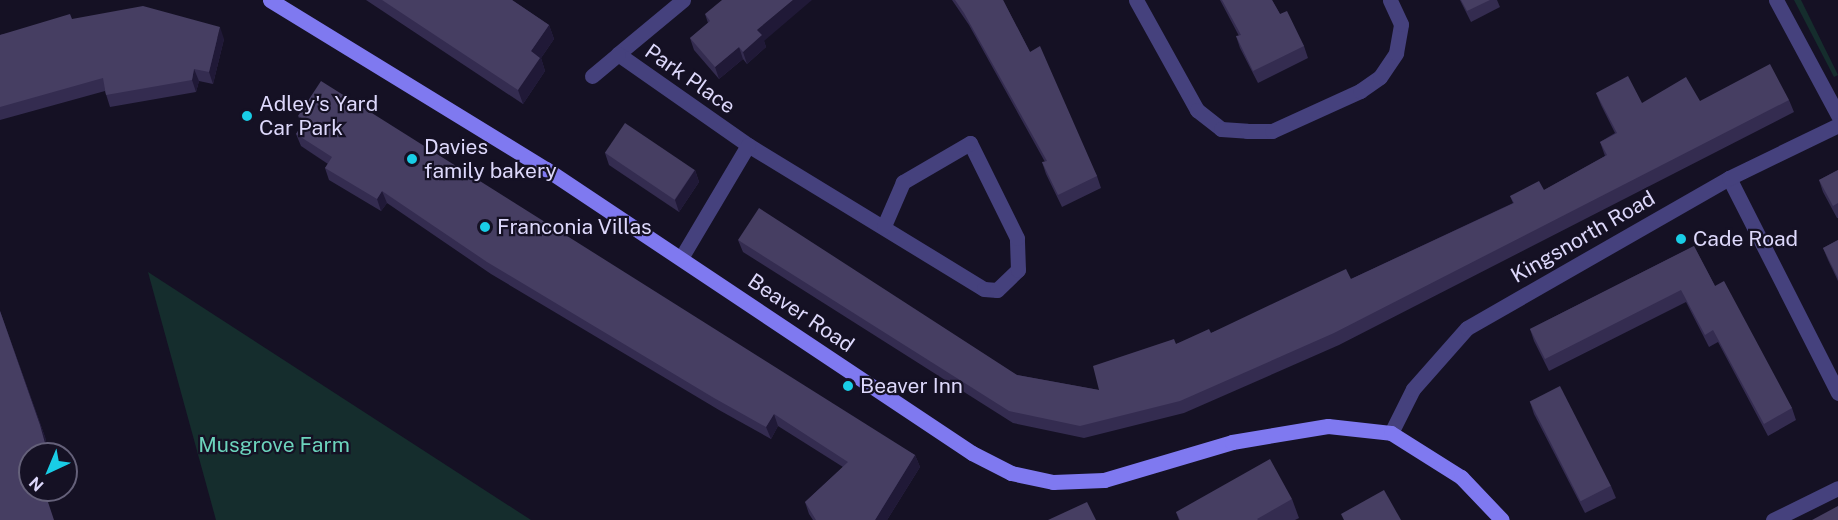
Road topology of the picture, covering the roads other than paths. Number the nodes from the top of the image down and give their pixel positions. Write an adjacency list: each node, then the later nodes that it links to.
1 (270, 0): 13 (main road, Beaver Road)
2 (683, 0): 6 (street, Park Place)
3 (1136, 0): 4 (street)
4 (1390, 0)
5 (1776, 0): 8 (street)
6 (618, 54): 7 (street); 10 (street, Park Place)
7 (592, 76)
8 (1838, 115)
9 (1838, 125): 11 (street, Kingsnorth Road)
10 (748, 145): 12 (street, Park Place); 13 (street)
11 (1729, 178): 14 (street); 15 (street, Kingsnorth Road)
12 (884, 226): 12 (street, Park Place)
13 (681, 258): 15 (main road, Beaver Road)
14 (1838, 393)
15 (1391, 433): 17 (main road)
16 (1838, 488): 18 (street)
17 (1502, 520)
18 (1773, 520)

